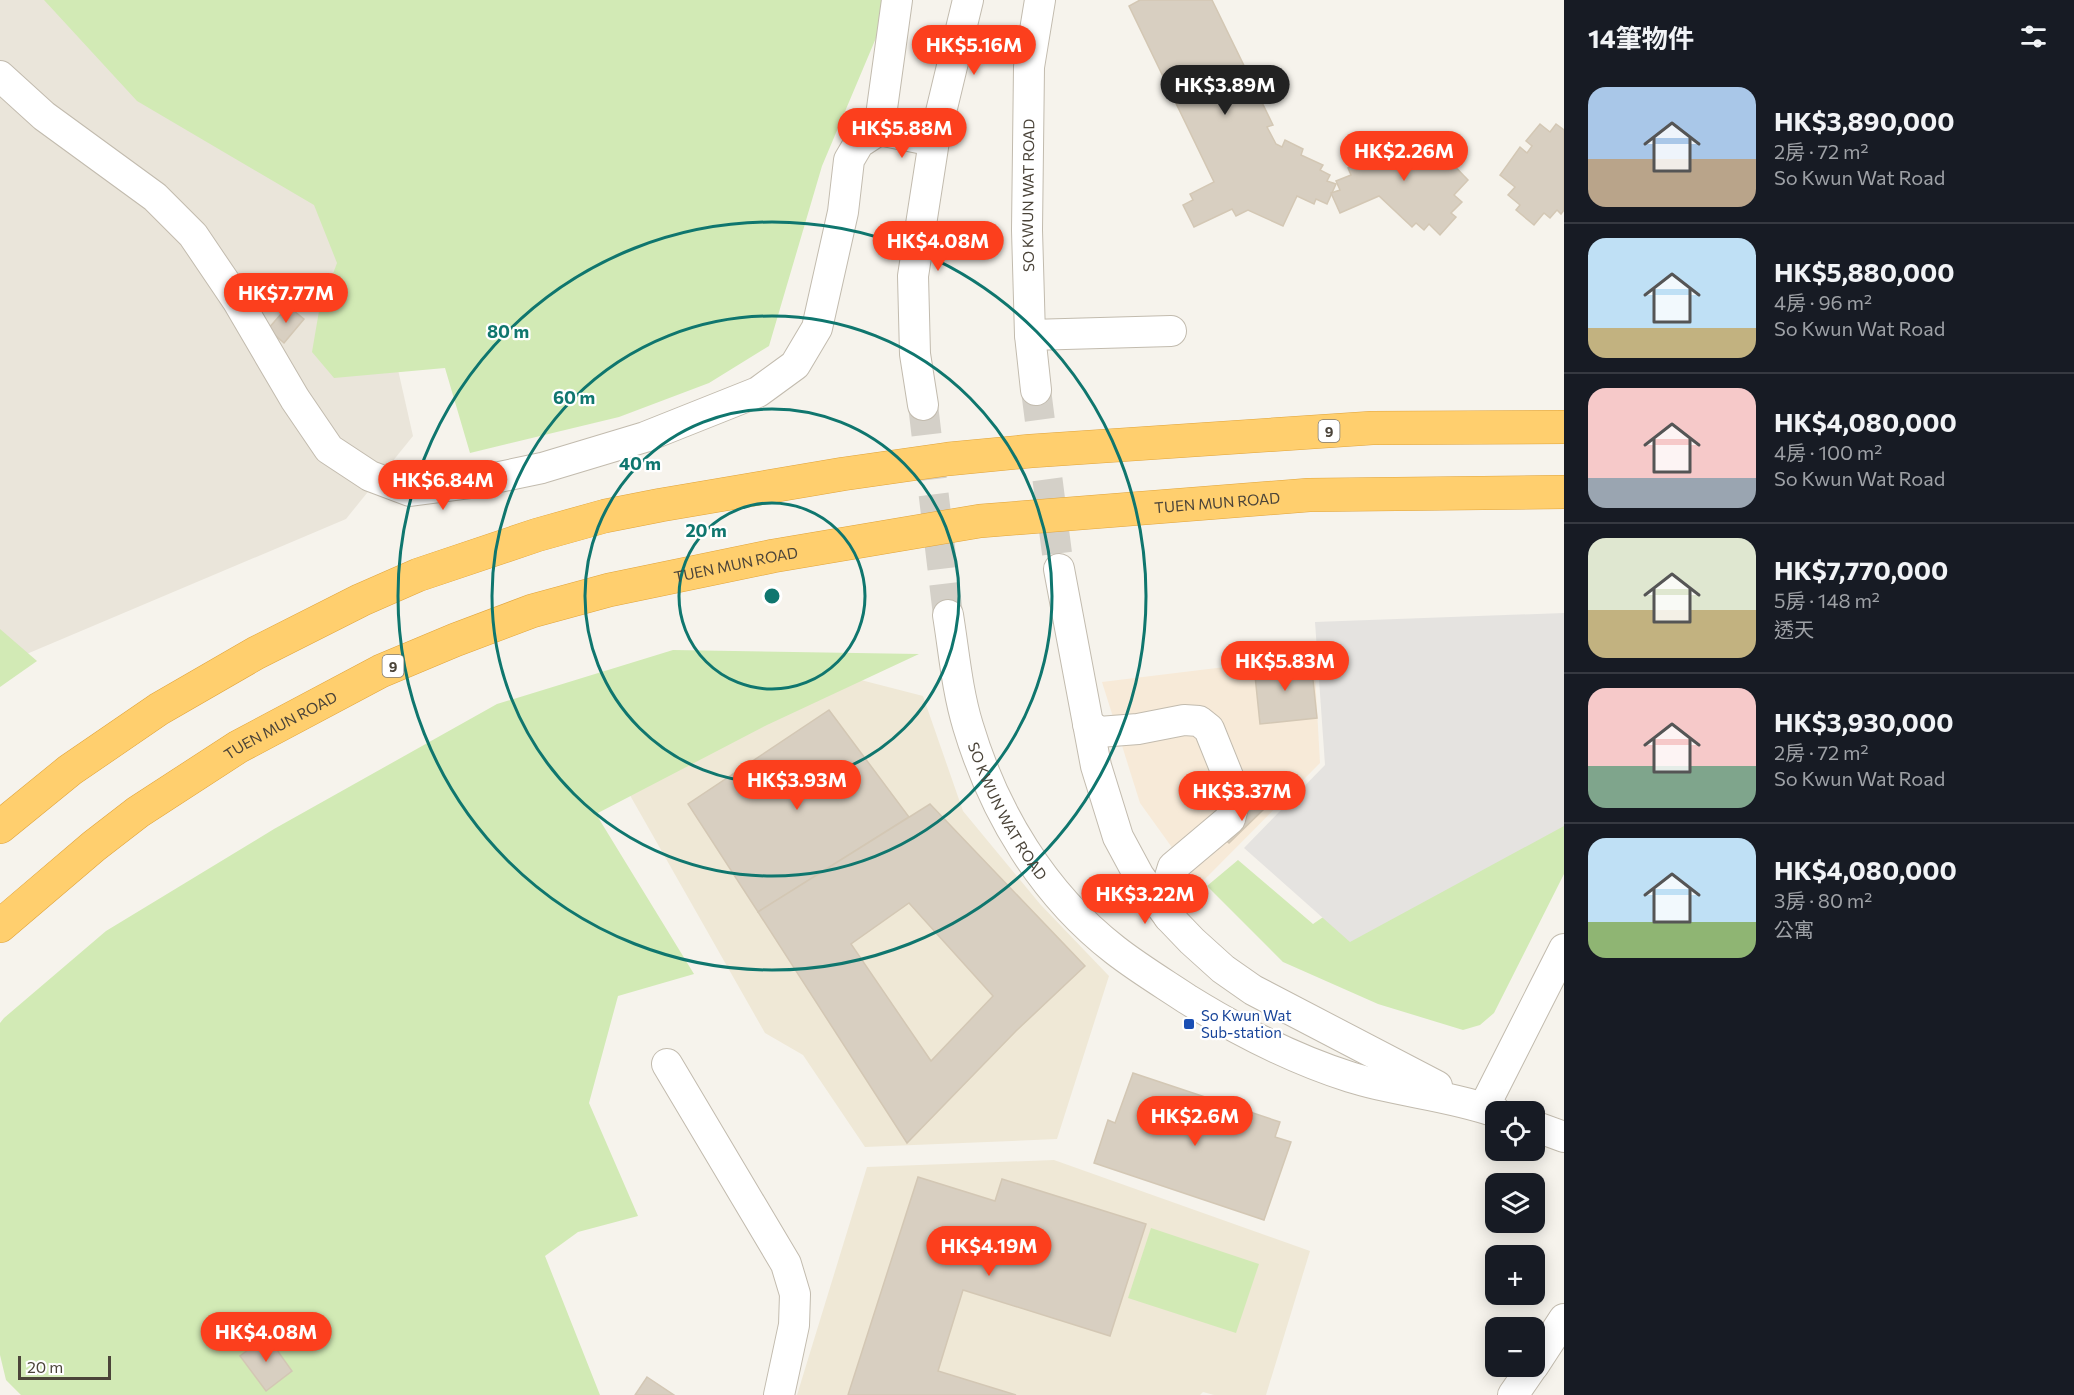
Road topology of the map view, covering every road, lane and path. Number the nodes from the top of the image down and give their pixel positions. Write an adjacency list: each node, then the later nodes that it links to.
1 (897, 0): 5 (street)
2 (968, 0): 6 (street)
3 (1040, 0): 8 (street, SO KWUN WAT ROAD)
4 (0, 75): 5 (street)
5 (879, 130): 6 (street)
6 (934, 141): 10 (street)
7 (1172, 331): 8 (street)
8 (1030, 334): 9 (street, SO KWUN WAT ROAD)
9 (1036, 390)
10 (923, 405)
11 (1564, 427): 16 (highway, 9)
12 (1564, 492): 18 (highway, TUEN MUN ROAD / 9)
13 (1059, 569): 15 (street)
14 (948, 615): 21 (street, SO KWUN WAT ROAD)
15 (1088, 724): 17 (street); 17 (street)
16 (0, 827)
17 (1169, 917): 21 (street)
18 (0, 926)
19 (1563, 954): 21 (street)
20 (667, 1064): 27 (street)
21 (1483, 1107)
22 (1545, 1130): 23 (street)
23 (1564, 1137)
24 (1564, 1319): 25 (street)
25 (1545, 1349)
26 (1526, 1377): 28 (street)
27 (779, 1395)
28 (1513, 1395)

